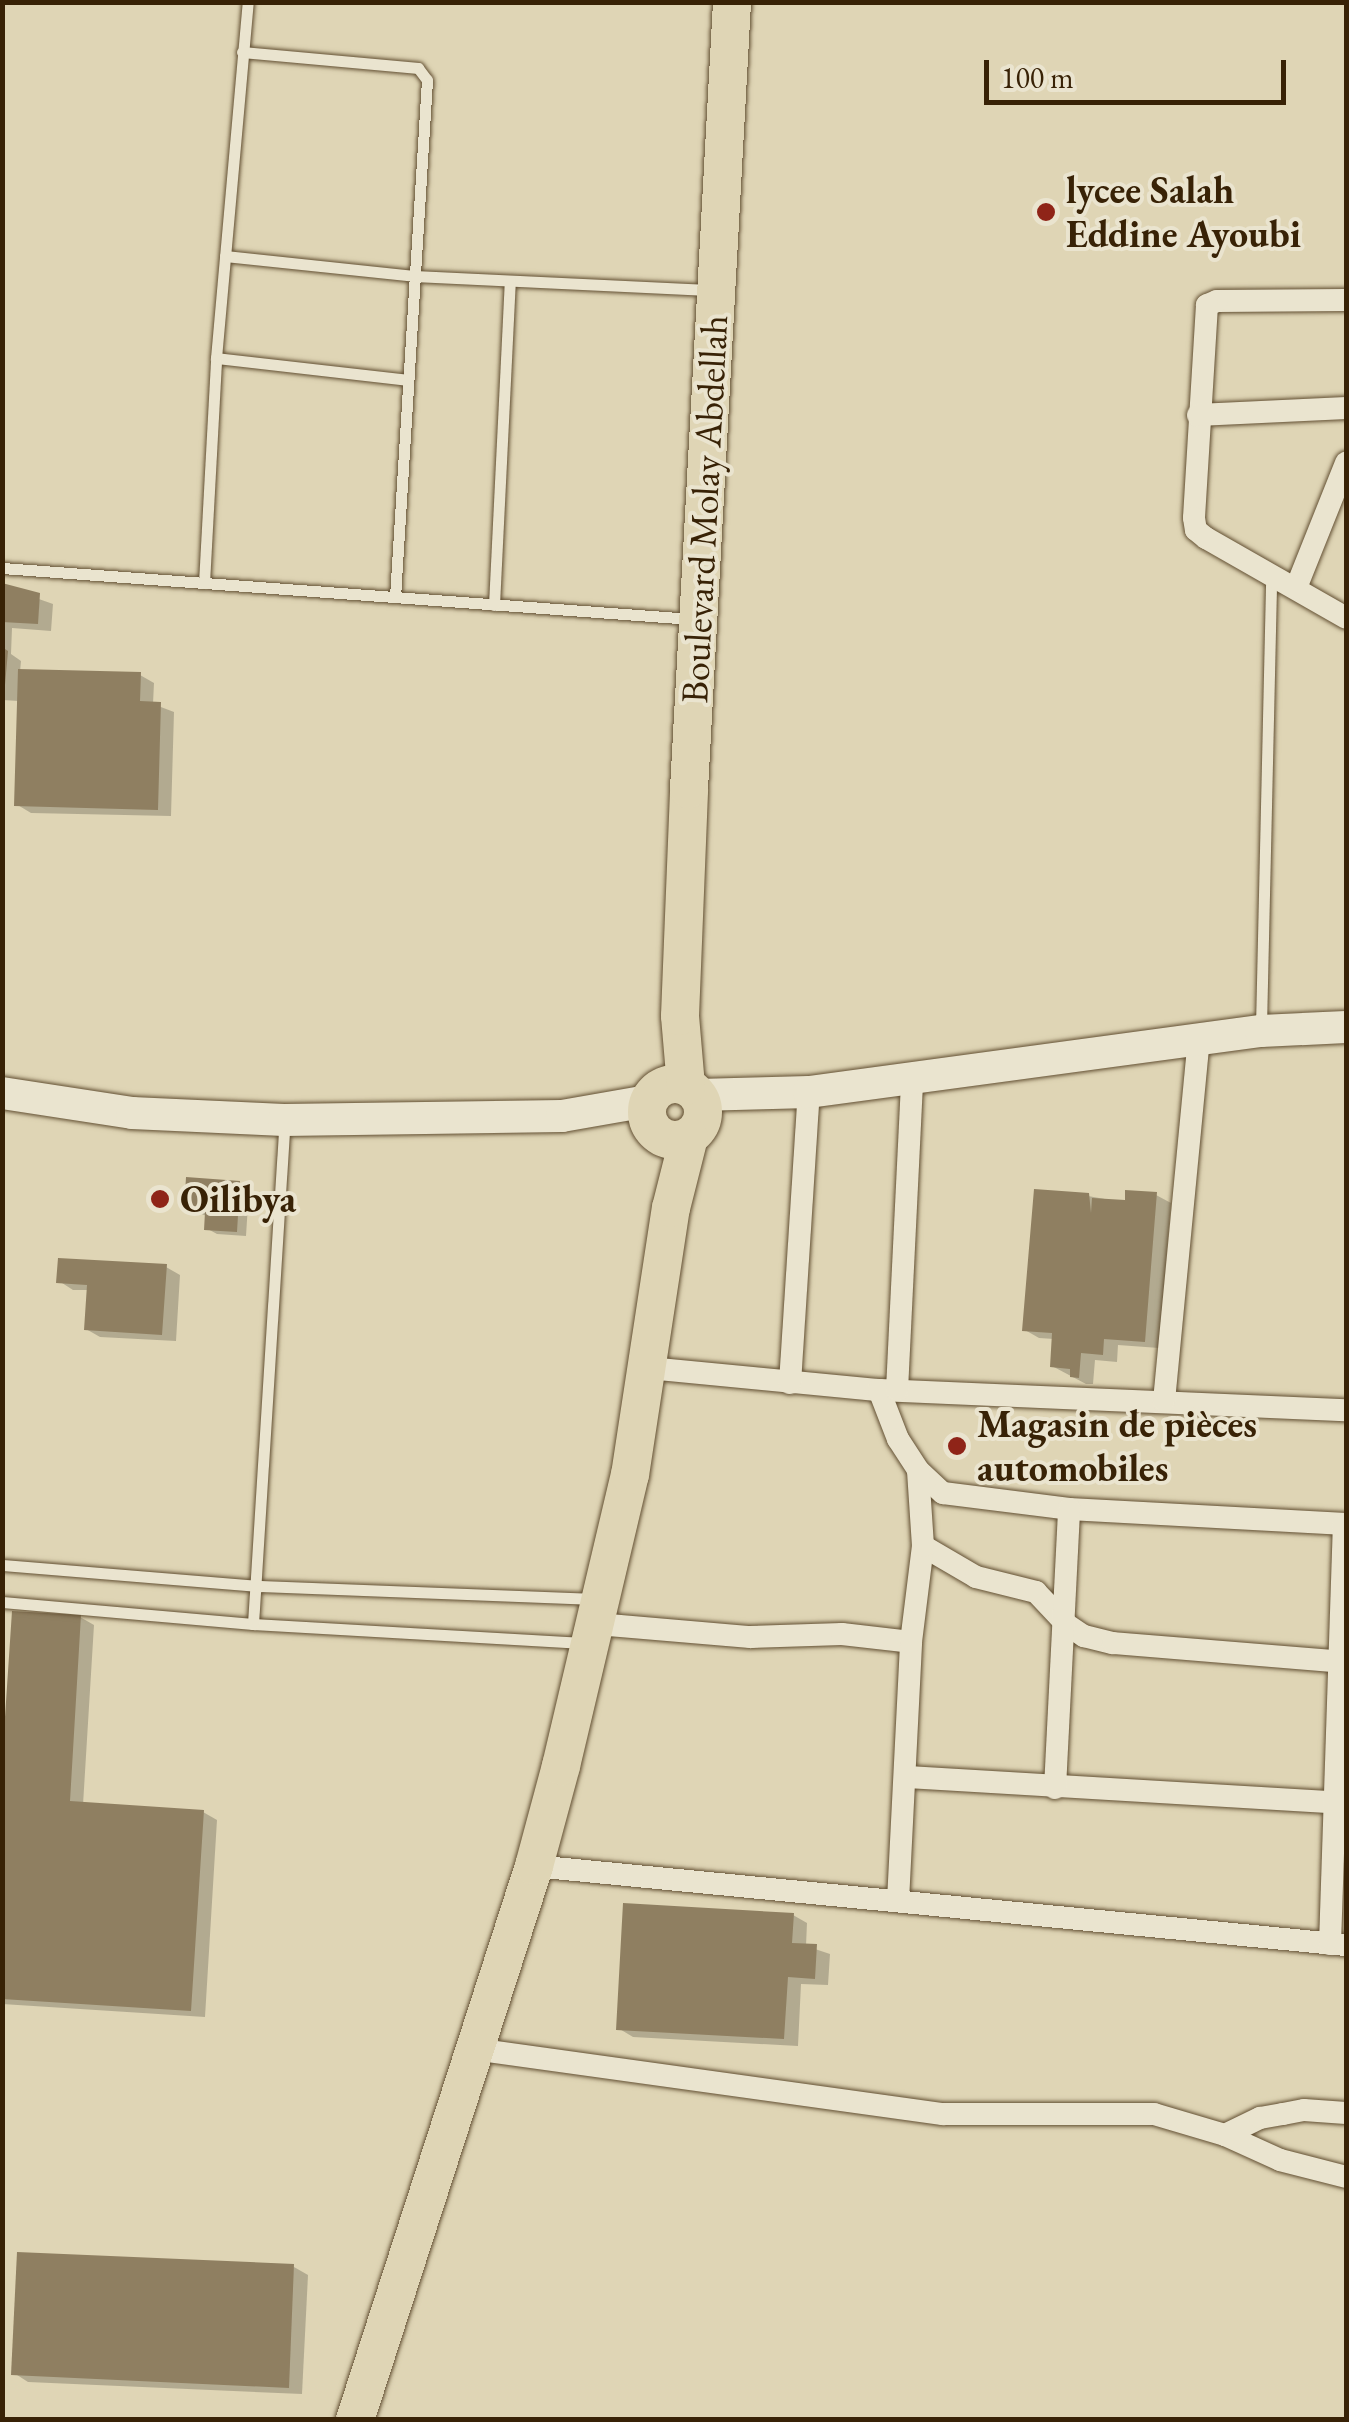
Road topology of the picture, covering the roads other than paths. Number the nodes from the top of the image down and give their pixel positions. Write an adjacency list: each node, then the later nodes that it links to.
1 (248, 2): 3 (lane)
2 (732, 2): 7 (main road, Boulevard Molay Abdellah)
3 (242, 52): 4 (lane); 5 (lane)
4 (225, 256): 5 (lane); 9 (lane)
5 (414, 276): 6 (lane); 10 (lane)
6 (510, 281): 7 (lane); 19 (lane)
7 (716, 290): 21 (main road, Boulevard Molay Abdellah)
8 (1346, 300): 12 (street)
9 (216, 358): 10 (lane); 16 (lane)
10 (408, 380): 18 (lane)
11 (1346, 408): 12 (street)
12 (1198, 415): 15 (street)
13 (1346, 463): 17 (street)
14 (2, 568): 16 (lane)
15 (1270, 573): 17 (street); 23 (lane)
16 (204, 583): 18 (lane)
17 (1296, 588): 20 (street)
18 (395, 597): 19 (lane)
19 (494, 605): 21 (lane)
20 (1346, 618)
21 (698, 620): 28 (main road, Boulevard Molay Abdellah)
22 (1346, 1026): 23 (main road)
23 (1262, 1031): 24 (main road)
24 (1199, 1039): 25 (main road); 33 (street)
25 (912, 1078): 26 (main road); 32 (street)
26 (809, 1092): 28 (main road); 31 (street)
27 (10, 1098): 29 (main road)
28 (674, 1110): 29 (main road); 30 (main road, Boulevard Molay Abdellah)
29 (284, 1120): 40 (lane)
30 (649, 1368): 31 (street); 42 (main road, Boulevard Molay Abdellah)
31 (790, 1382): 32 (street)
32 (888, 1390): 33 (street); 35 (street)
33 (1164, 1401): 34 (street)
34 (1346, 1410)
35 (918, 1470): 36 (street); 38 (street)
36 (1069, 1509): 37 (street); 44 (street)
37 (1345, 1524): 46 (street)
38 (923, 1546): 44 (street); 45 (street)
39 (2, 1566): 40 (lane)
40 (259, 1586): 42 (lane); 43 (lane)
41 (2, 1602): 43 (lane)
42 (597, 1622): 43 (lane); 45 (street); 50 (main road, Boulevard Molay Abdellah)
43 (253, 1624)
44 (1066, 1624): 46 (street); 48 (street)
45 (911, 1642): 47 (street)
46 (1341, 1662): 49 (street)
47 (906, 1776): 48 (street); 51 (street)
48 (1055, 1788): 49 (street)
49 (1339, 1803): 52 (street)
50 (534, 1866): 51 (street); 53 (main road, Boulevard Molay Abdellah)
51 (898, 1901): 52 (street)
52 (1338, 1945)
53 (474, 2049): 55 (street); 57 (main road, Boulevard Molay Abdellah)
54 (1346, 2114): 55 (street)
55 (1226, 2135): 56 (street)
56 (1346, 2177)
57 (356, 2420)

